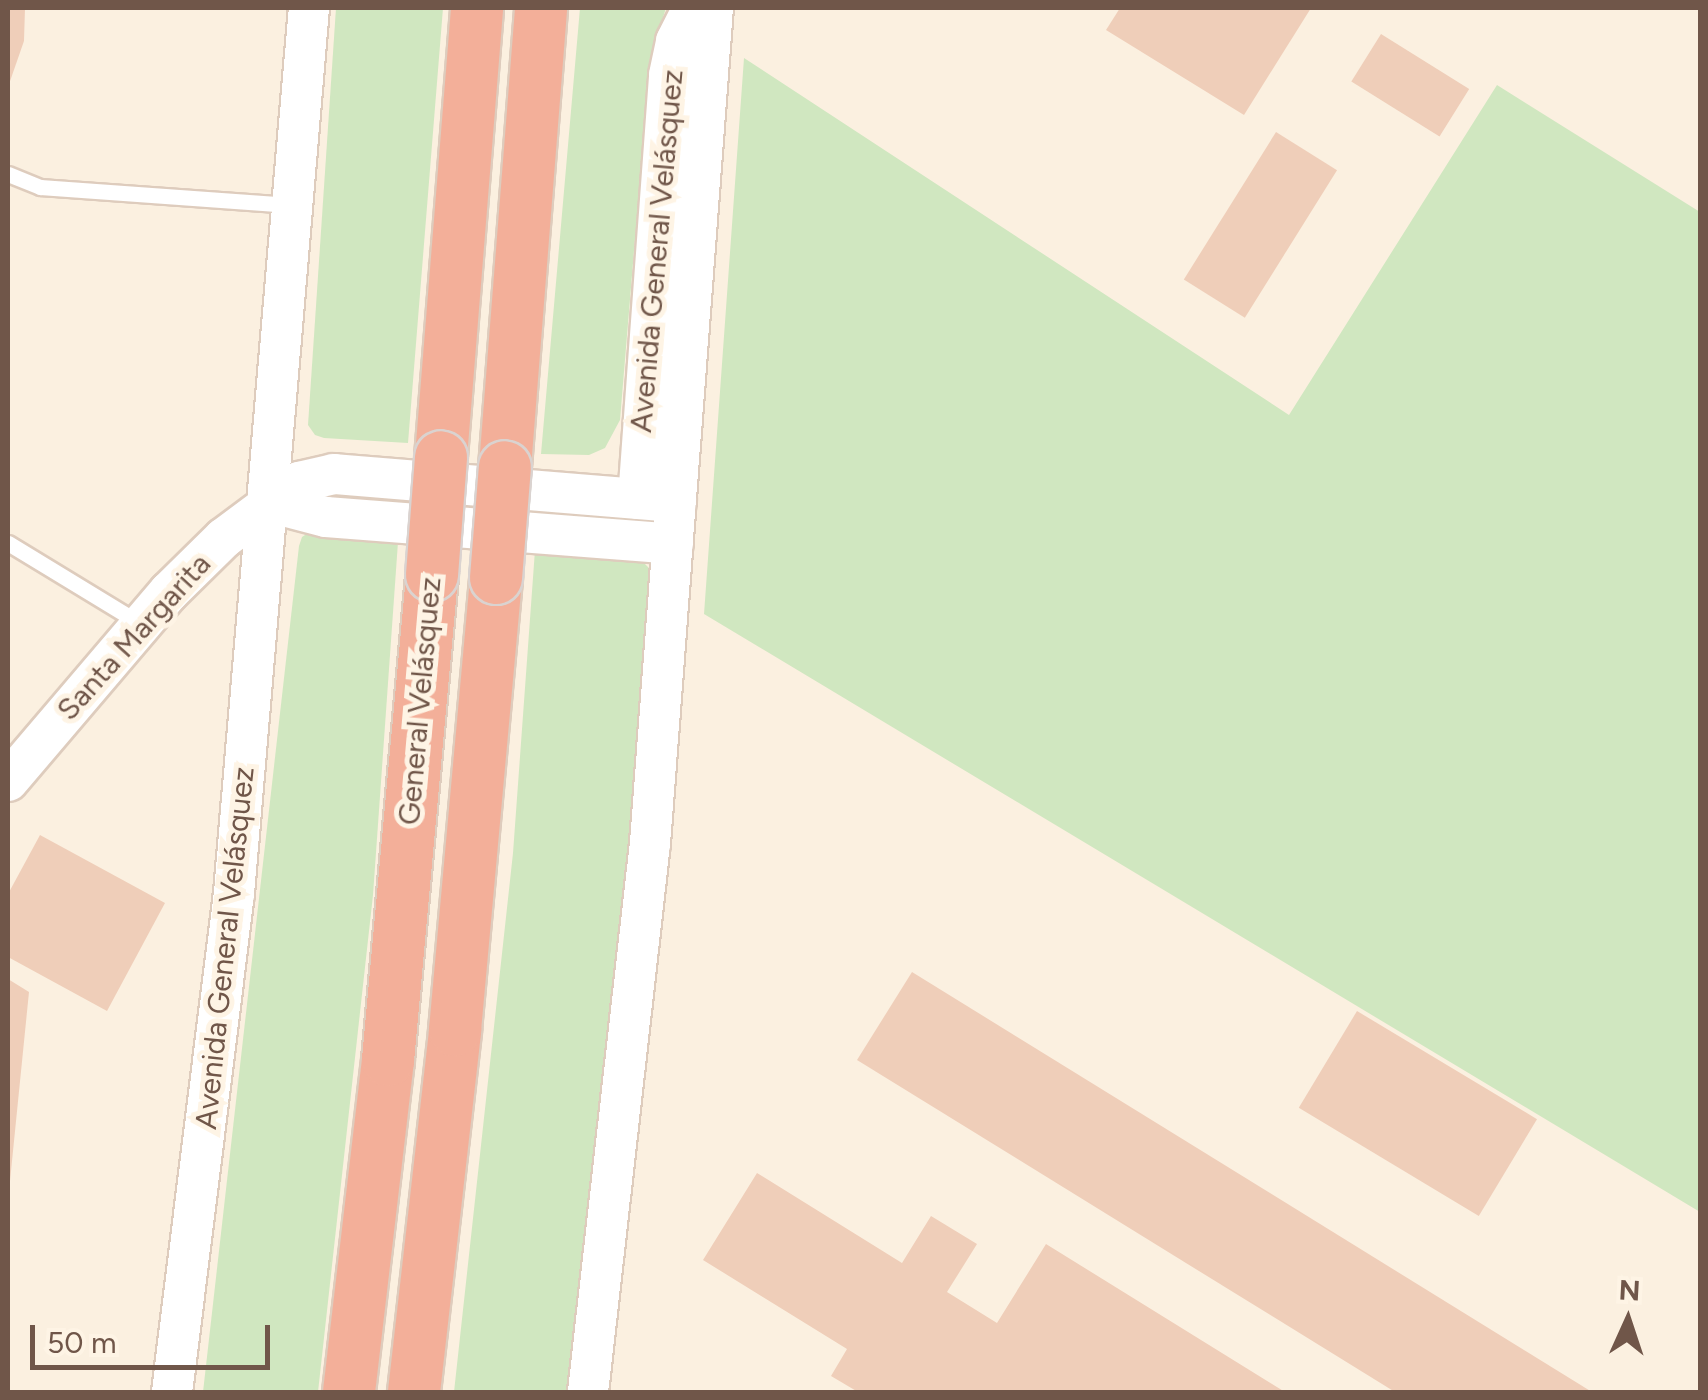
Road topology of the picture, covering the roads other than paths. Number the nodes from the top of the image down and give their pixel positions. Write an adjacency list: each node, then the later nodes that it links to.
1 (309, 8): 7 (street, Avenida General Velásquez)
2 (476, 8): 15 (highway, General Velásquez, bridge)
3 (541, 8): 16 (highway, bridge)
4 (693, 8): 8 (street, Avenida General Velásquez)
5 (713, 8): 8 (street, Avenida General Velásquez)
6 (8, 174): 7 (lane)
7 (294, 205): 9 (street, Avenida General Velásquez)
8 (657, 501): 9 (street); 11 (street, Avenida General Velásquez)
9 (268, 502): 11 (street); 12 (street, Santa Margarita); 14 (street, Avenida General Velásquez)
10 (8, 543): 12 (lane)
11 (673, 544): 17 (street, Avenida General Velásquez)
12 (141, 624): 13 (street, Santa Margarita)
13 (8, 781)
14 (172, 1392)
15 (349, 1392)
16 (414, 1392)
17 (588, 1392)

